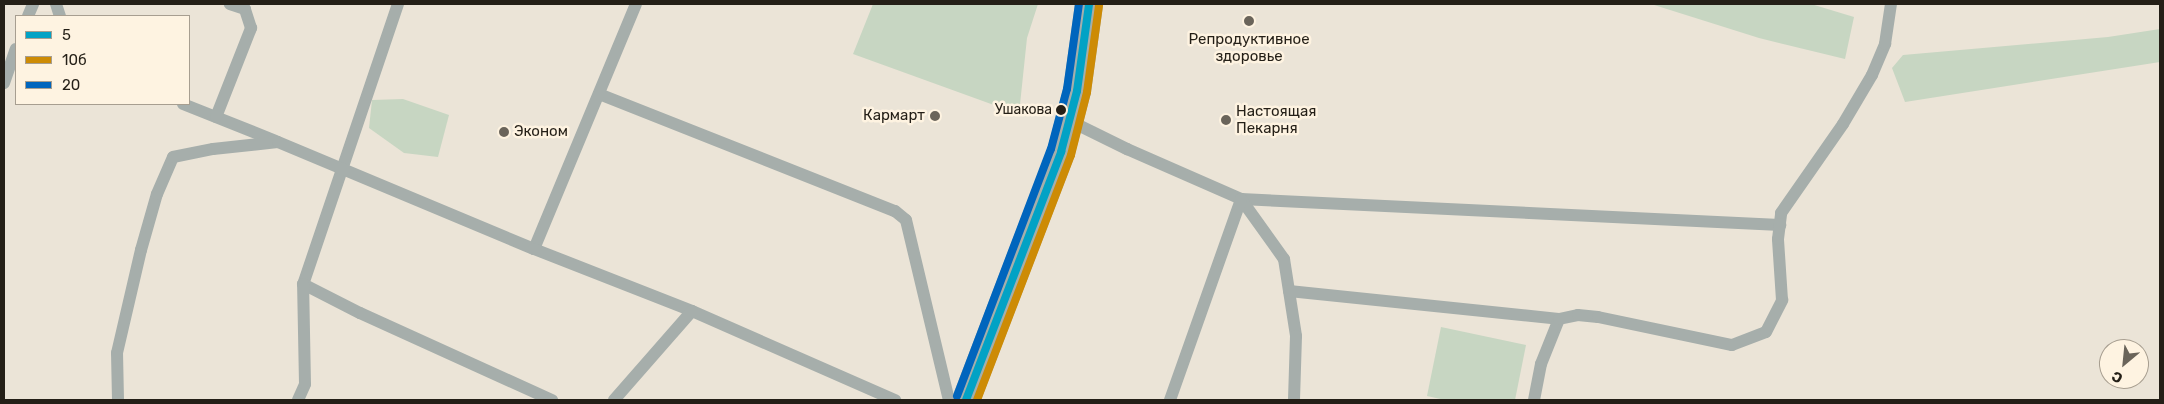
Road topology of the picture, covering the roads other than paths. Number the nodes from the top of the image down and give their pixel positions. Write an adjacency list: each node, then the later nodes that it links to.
1 (230, 4): 10 (lane)
2 (398, 4): 13 (lane)
3 (636, 4): 8 (lane)
4 (1089, 4): 11 (street)
5 (1891, 4): 15 (lane)
6 (15, 52): 7 (lane)
7 (4, 83)
8 (599, 94): 16 (lane); 26 (lane)
9 (186, 105): 10 (lane)
10 (216, 117): 12 (lane)
11 (1070, 121): 14 (lane); 27 (street)
12 (278, 142): 13 (lane); 21 (lane)
13 (342, 168): 16 (lane); 17 (lane)
14 (1242, 199): 15 (lane); 18 (lane); 28 (lane)
15 (1780, 225): 20 (lane)
16 (534, 249): 19 (lane)
17 (303, 284): 22 (lane); 23 (lane)
18 (1289, 291): 20 (lane); 29 (lane)
19 (692, 311): 24 (lane); 25 (lane)
20 (1560, 318): 30 (lane)
21 (118, 400)
22 (298, 400)
23 (552, 400)
24 (617, 400)
25 (895, 400)
26 (949, 400)
27 (966, 400)
28 (1170, 400)
29 (1294, 400)
30 (1534, 400)

